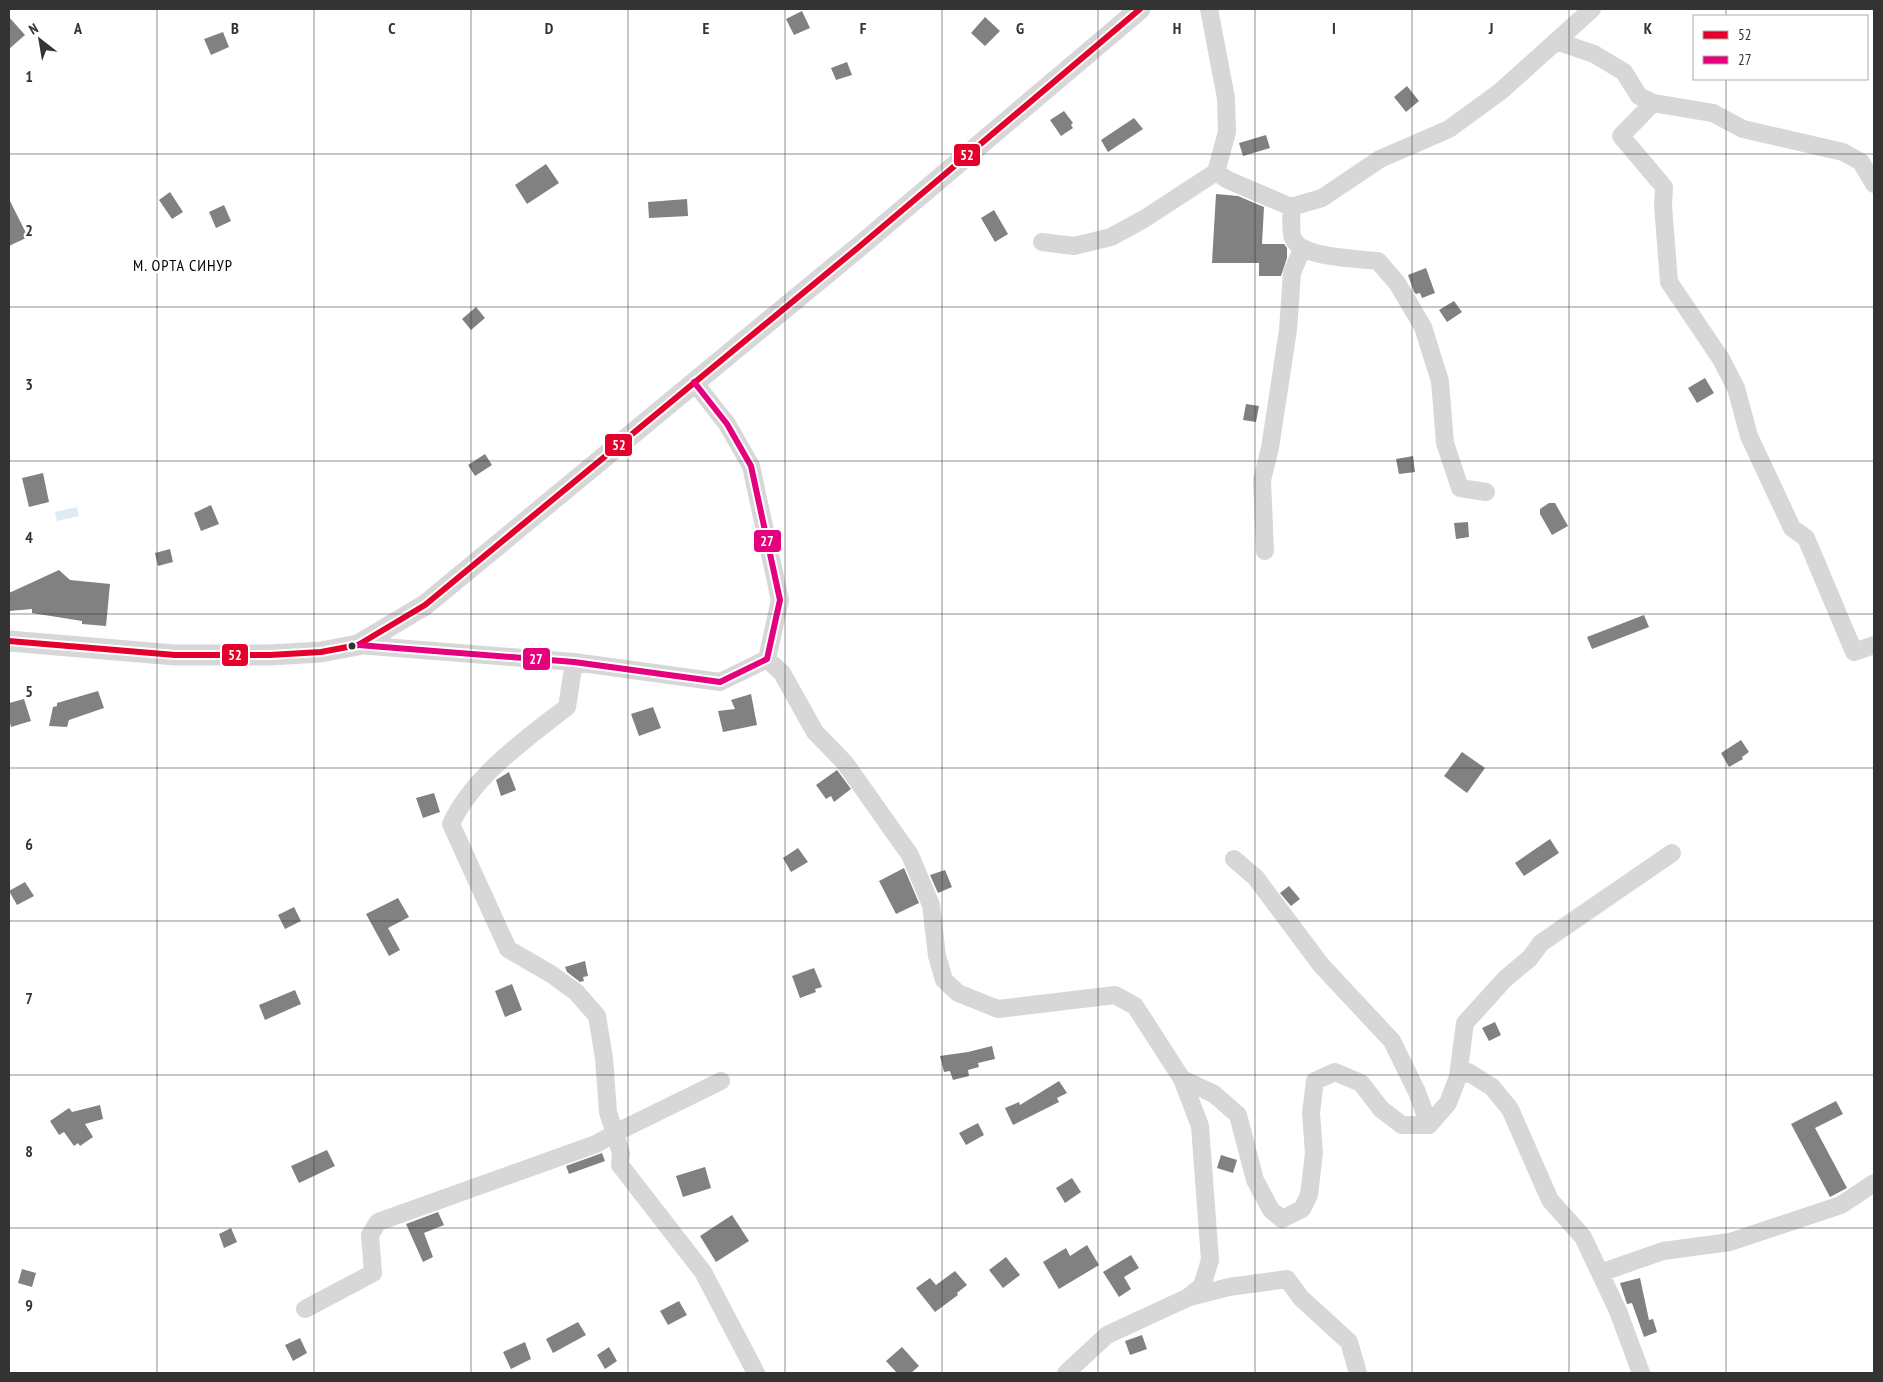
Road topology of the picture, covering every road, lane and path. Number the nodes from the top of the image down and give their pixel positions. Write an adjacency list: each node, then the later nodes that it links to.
1 (1140, 9): 11 (street)
2 (1209, 9): 6 (street)
3 (1592, 9): 4 (street)
4 (1556, 41): 5 (street); 8 (street)
5 (1653, 103): 7 (street); 16 (street)
6 (1216, 172): 8 (street); 9 (street)
7 (1874, 184)
8 (1291, 207): 10 (street)
9 (1042, 242)
10 (1302, 249): 12 (street); 13 (street)
11 (694, 382): 15 (street); 17 (street)
12 (1486, 492)
13 (1265, 551)
14 (9, 641): 15 (street)
15 (358, 645): 18 (street)
16 (1874, 645)
17 (767, 659): 18 (street); 22 (street)
18 (574, 662): 25 (street)
19 (1672, 853): 21 (street)
20 (1234, 859): 24 (street)
21 (1458, 1077): 24 (street); 27 (street)
22 (1182, 1079): 24 (street); 28 (street)
23 (721, 1081): 25 (street)
24 (1429, 1125)
25 (615, 1133): 29 (street); 30 (street)
26 (1874, 1183): 27 (street)
27 (1600, 1273): 33 (street)
28 (1188, 1298): 31 (street); 32 (street)
29 (305, 1309)
30 (756, 1373)
31 (1066, 1373)
32 (1358, 1373)
33 (1641, 1373)

